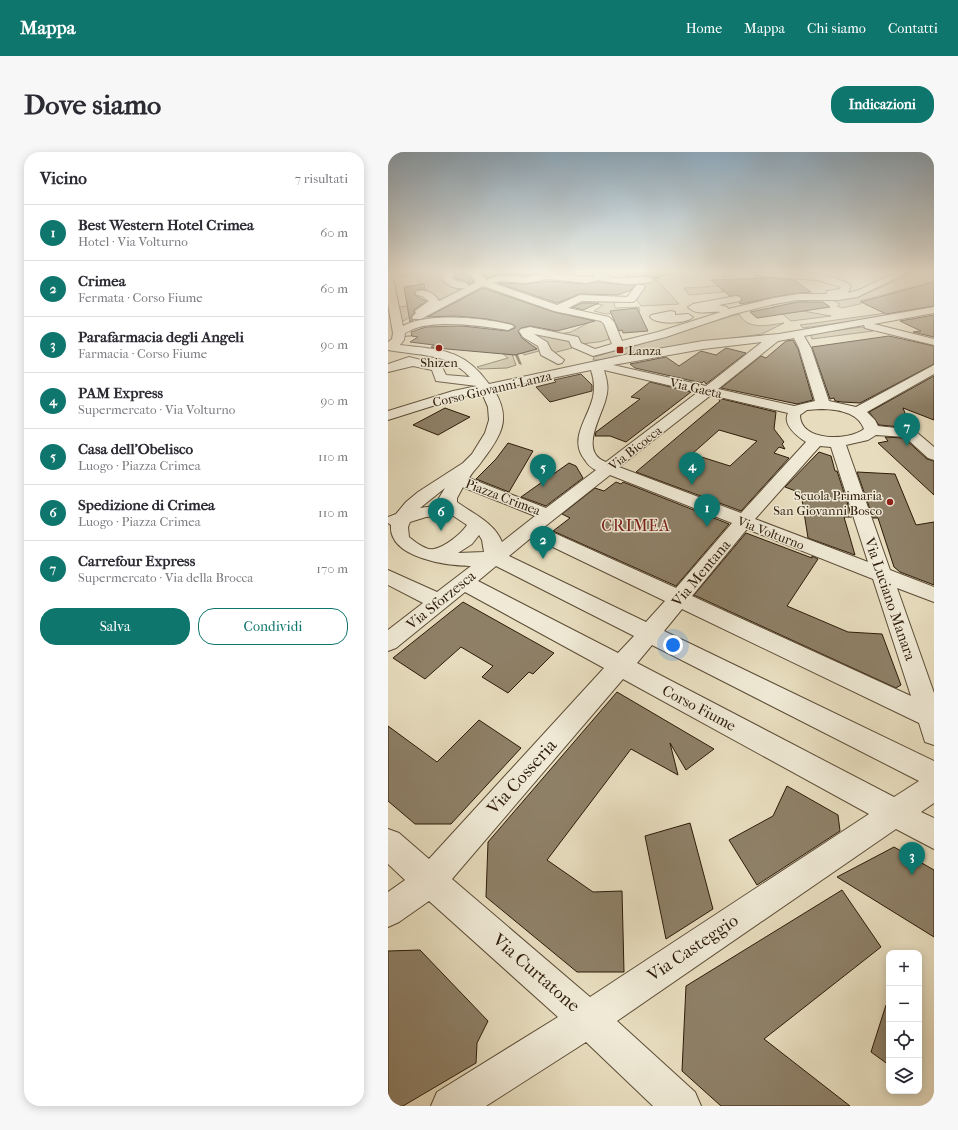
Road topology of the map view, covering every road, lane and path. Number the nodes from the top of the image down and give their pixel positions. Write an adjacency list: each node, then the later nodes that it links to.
1 (397, 318): 17 (street)
2 (412, 318): 17 (street)
3 (416, 318): 17 (street)
4 (427, 318): 13 (street)
5 (569, 318): 23 (street)
6 (595, 318): 26 (street)
7 (656, 318): 8 (street)
8 (684, 318)
9 (700, 318): 15 (street)
10 (713, 318): 15 (street)
11 (832, 318): 21 (street, Corso Giovanni Lanza)
12 (892, 318): 14 (street)
13 (440, 319)
14 (884, 319): 16 (street); 19 (street)
15 (706, 320): 26 (street)
16 (859, 324): 19 (street); 22 (street)
17 (398, 327): 18 (street); 27 (street)
18 (508, 327)
19 (892, 331): 20 (street); 25 (street)
20 (863, 335)
21 (771, 338): 22 (street); 28 (street, Corso Giovanni Lanza); 37 (street, Via Bicocca)
22 (800, 339): 24 (street); 38 (street)
23 (575, 341): 28 (street); 29 (street)
24 (819, 342)
25 (934, 342)
26 (618, 345): 28 (street)
27 (389, 350): 30 (street); 36 (street)
28 (595, 359): 29 (street); 31 (street, Corso Giovanni Lanza); 35 (street, Corso Giovanni Lanza); 37 (street, Via Gaeta); 48 (street, Via Volturno)
29 (558, 360): 32 (street)
30 (412, 362): 33 (street); 36 (street)
31 (574, 365): 32 (street, Corso Giovanni Lanza); 35 (street)
32 (544, 367): 36 (street, Corso Giovanni Lanza)
33 (388, 368)
34 (934, 369): 41 (street)
35 (558, 374): 36 (street, Corso Giovanni Lanza)
36 (483, 385): 39 (street, Corso Giovanni Lanza); 42 (street, Corso Giovanni Lanza); 47 (street)
37 (708, 391): 40 (street, Via Gaeta); 48 (street, Via Bicocca)
38 (823, 405): 40 (street); 41 (street)
39 (388, 407)
40 (796, 411): 44 (street)
41 (856, 412): 43 (street)
42 (388, 416)
43 (872, 430): 45 (street); 46 (street)
44 (816, 440): 45 (street); 53 (street, Via Mentana)
45 (837, 442): 59 (street, Via Luciano Manara)
46 (934, 455)
47 (468, 466): 49 (street, Piazza Crimea); 52 (street, Piazza Crimea)
48 (607, 469): 51 (street, Via Bicocca); 53 (street, Via Volturno)
49 (458, 480): 50 (street, Piazza Crimea); 51 (street, Piazza Crimea)
50 (455, 509): 52 (street); 54 (street, Piazza Crimea)
51 (548, 514): 55 (street, Via Bicocca)
52 (393, 520): 56 (street)
53 (743, 522): 59 (street, Via Volturno); 63 (street, Via Mentana)
54 (477, 523): 57 (street); 58 (street, Piazza Crimea)
55 (530, 529): 58 (street, Via Bicocca); 63 (street)
56 (396, 544): 57 (street)
57 (436, 556): 58 (street)
58 (494, 557): 61 (street, Via Sforzesca); 65 (street)
59 (882, 576): 62 (street, Via Volturno); 68 (street, Via Luciano Manara)
60 (388, 577): 64 (street)
61 (464, 582): 64 (street, Via Sforzesca); 67 (street, Corso Fiume)
62 (934, 595)
63 (678, 599): 65 (street, Via Mentana); 68 (street)
64 (439, 602): 66 (street, Via Sforzesca)
65 (649, 634): 67 (street, Via Cosseria); 69 (street)
66 (388, 642)
67 (620, 666): 71 (street, Corso Fiume); 74 (street, Via Cosseria)
68 (933, 723)
69 (934, 775)
70 (934, 787): 71 (street, Via Casteggio)
71 (894, 813): 72 (street, Corso Fiume); 76 (street, Via Casteggio)
72 (934, 834)
73 (388, 844): 74 (street, Via Curtatone)
74 (430, 881): 75 (street, Via Cosseria); 76 (street, Via Curtatone)
75 (388, 911)
76 (588, 1019): 77 (street, Via Casteggio); 78 (street, Via Curtatone)
77 (451, 1106)
78 (681, 1106)

